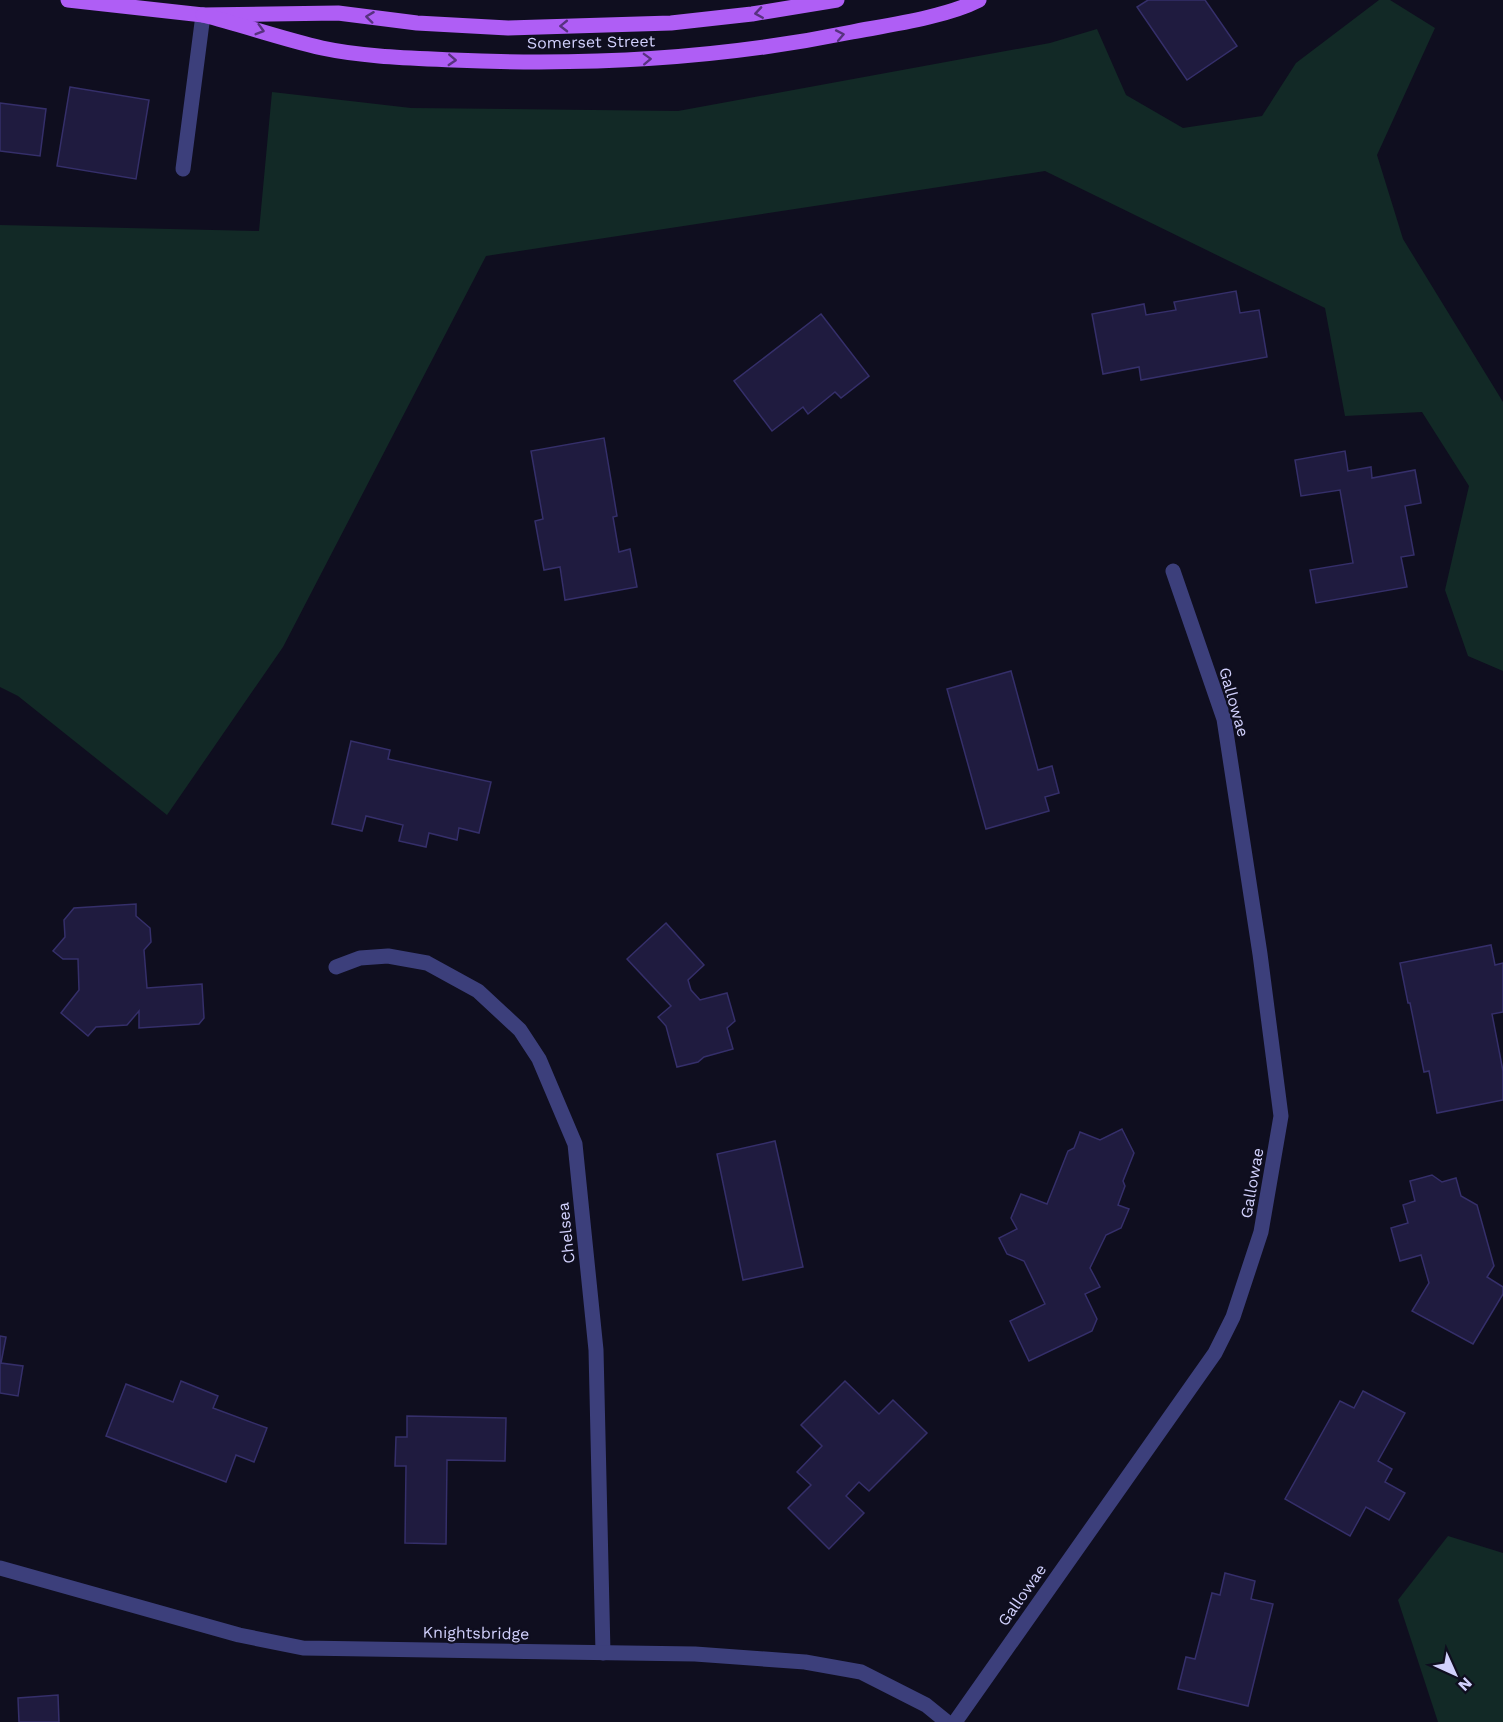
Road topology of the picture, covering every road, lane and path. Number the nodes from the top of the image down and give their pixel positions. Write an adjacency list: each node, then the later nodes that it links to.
1 (68, 0): 4 (main road, Somerset Street)
2 (837, 0): 4 (main road, Somerset Street, one-way to 4)
3 (979, 0): 4 (main road, Somerset Street, one-way to 3)
4 (203, 15): 5 (street)
5 (183, 169)
6 (1173, 571): 11 (street, Gallowae)
7 (336, 967): 9 (street, Chelsea)
8 (0, 1568): 9 (street, Knightsbridge)
9 (603, 1653): 10 (street, Knightsbridge)
10 (947, 1722)
11 (955, 1722)

